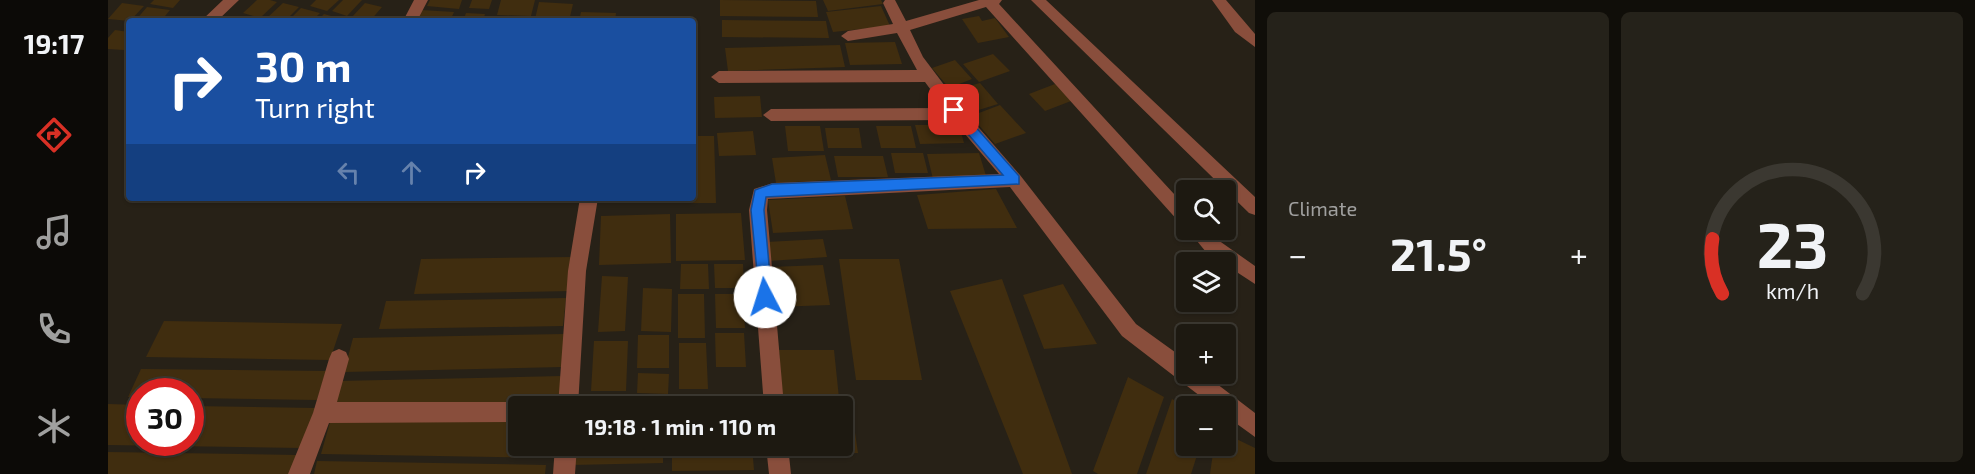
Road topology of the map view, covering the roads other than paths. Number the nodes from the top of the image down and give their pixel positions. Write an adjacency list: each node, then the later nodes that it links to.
1 (232, 0): 7 (street)
2 (421, 0): 8 (street)
3 (1038, 0): 19 (street)
4 (1218, 0): 11 (street)
5 (992, 1): 9 (street); 18 (street)
6 (890, 3): 9 (street)
7 (211, 18)
8 (412, 18)
9 (902, 27): 10 (street); 12 (street)
10 (848, 36)
11 (1255, 42)
12 (929, 76): 13 (street); 14 (street)
13 (719, 77)
14 (958, 114): 15 (street); 16 (street)
15 (771, 116)
16 (1014, 180): 23 (street); 26 (street)
17 (589, 201): 25 (street)
18 (1176, 207)
19 (1255, 208)
20 (1206, 240): 21 (street)
21 (1255, 276)
22 (339, 359): 28 (street)
23 (1176, 365)
24 (1201, 384): 29 (street)
25 (569, 396)
26 (773, 396)
27 (508, 412): 28 (street)
28 (323, 413): 32 (street)
29 (1255, 426)
30 (565, 456): 33 (street)
31 (778, 456): 34 (street)
32 (299, 474)
33 (564, 474)
34 (780, 474)

